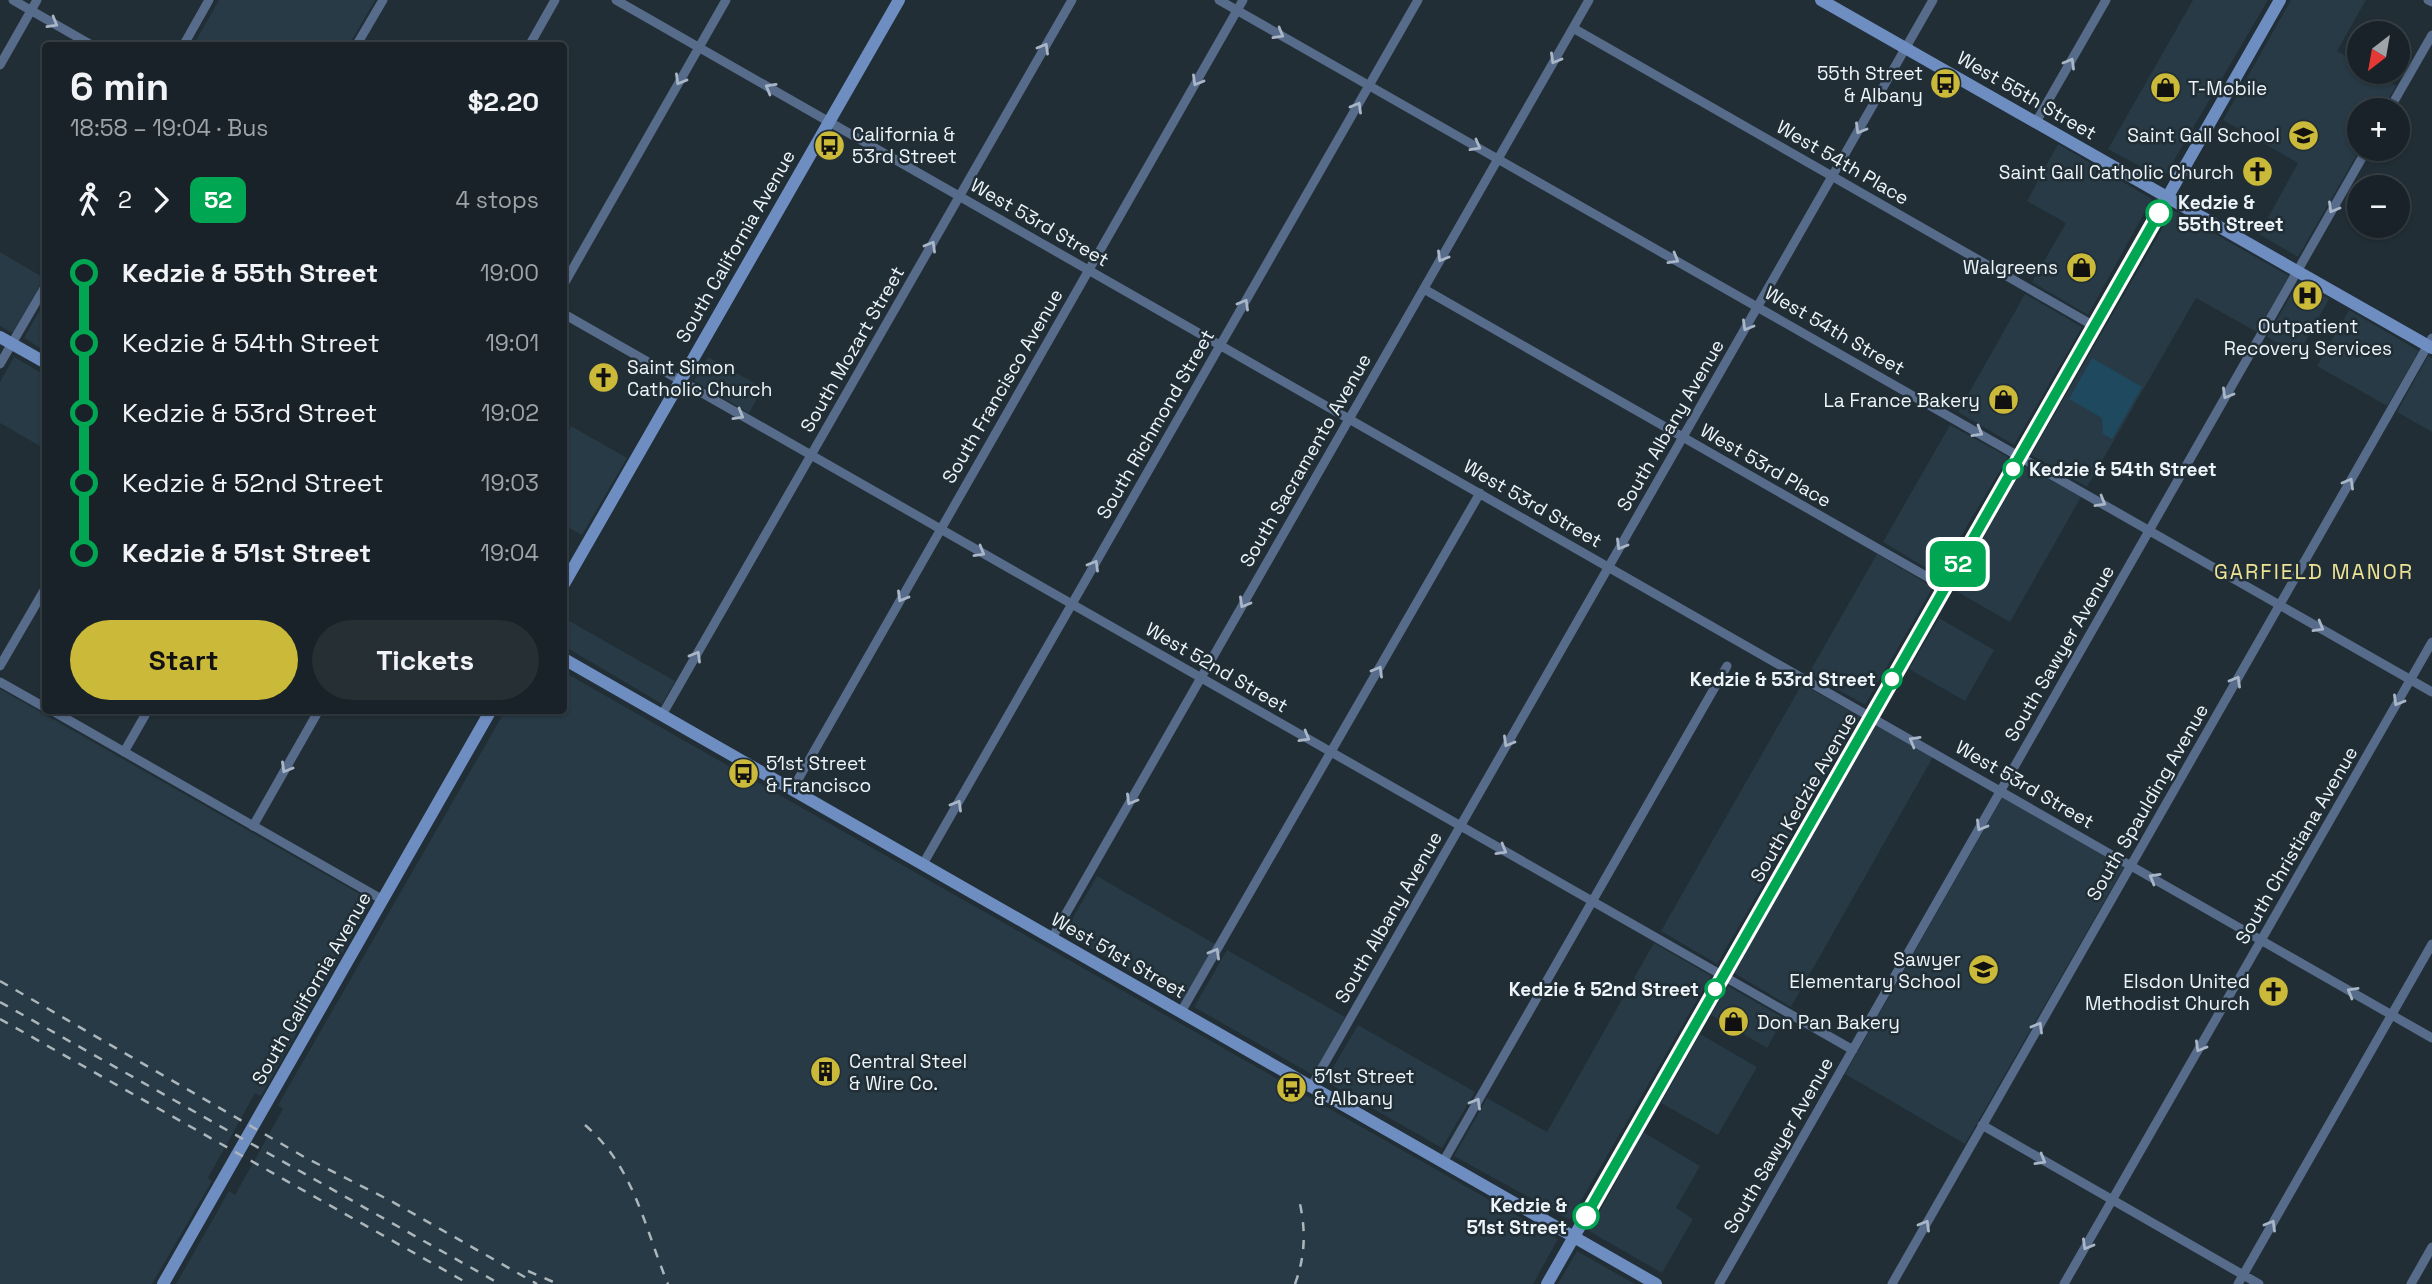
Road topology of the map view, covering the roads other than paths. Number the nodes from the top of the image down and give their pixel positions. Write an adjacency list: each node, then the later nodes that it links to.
1 (13, 0): 19 (street)
2 (37, 0): 19 (street)
3 (209, 0): 23 (street)
4 (383, 0): 24 (street)
5 (555, 0): 25 (street)
6 (616, 0): 26 (street, West 53rd Street)
7 (726, 0): 26 (street)
8 (899, 0): 31 (street, South California Avenue)
9 (1072, 0): 36 (street, South Mozart Street, one-way to 9)
10 (1219, 0): 18 (street, West 54th Street)
11 (1243, 0): 18 (street, South Francisco Avenue)
12 (1418, 0): 29 (street, South Richmond Street)
13 (1589, 0): 20 (street, South Sacramento Avenue)
14 (1821, 0): 27 (street, West 55th Street)
15 (1933, 0): 27 (street, South Albany Avenue)
16 (2106, 0): 32 (street, one-way to 16)
17 (2280, 0): 37 (street, South Kedzie Avenue)
18 (1237, 10): 29 (street, West 54th Street, one-way to 29); 38 (street, South Francisco Avenue, one-way to 38)
19 (31, 11): 22 (street, one-way to 22); 28 (street)
20 (1573, 28): 33 (street, South Sacramento Avenue, one-way to 33); 35 (street, West 54th Place)
21 (2432, 35): 30 (street)
22 (86, 42)
23 (185, 42)
24 (358, 42)
25 (531, 42)
26 (699, 47): 31 (street, West 53rd Street, one-way to 26); 40 (street, one-way to 40)
27 (1906, 48): 32 (street, West 55th Street); 35 (street, South Albany Avenue, one-way to 35)
28 (0, 65)
29 (1369, 85): 33 (street, West 54th Street, one-way to 33); 49 (street, South Richmond Street, one-way to 29)
30 (2396, 98)
31 (829, 122): 36 (street, West 53rd Street); 52 (street, South California Avenue)
32 (2036, 122): 37 (street, West 55th Street)
33 (1498, 159): 41 (street, South Sacramento Avenue, one-way to 41); 43 (street, West 54th Street, one-way to 43)
34 (2360, 161): 39 (street, South Sawyer Avenue, one-way to 39)
35 (1833, 176): 43 (street, South Albany Avenue); 45 (street, West 54th Place)
36 (959, 196): 38 (street, West 53rd Street); 55 (street, South Mozart Street, one-way to 36)
37 (2168, 197): 39 (street, West 55th Street); 45 (street, South Kedzie Avenue)
38 (1089, 270): 49 (street, West 53rd Street); 58 (street, South Francisco Avenue)
39 (2297, 271): 48 (street, West 55th Street); 59 (street, South Sawyer Avenue, one-way to 59)
40 (567, 279)
41 (1424, 289): 53 (street, South Sacramento Avenue); 54 (street, West 53rd Place)
42 (42, 292): 47 (street)
43 (1758, 306): 54 (street, South Albany Avenue, one-way to 54); 56 (street, West 54th Street, one-way to 56)
44 (567, 316): 52 (street, West 52nd Street)
45 (2095, 326): 56 (street, South Kedzie Avenue)
46 (0, 337): 47 (street)
47 (12, 344): 50 (street); 51 (street)
48 (2431, 344): 65 (street, South Spaulding Avenue, one-way to 48)
49 (1221, 345): 53 (street, West 53rd Street); 64 (street, South Richmond Street, one-way to 49)
50 (42, 361)
51 (0, 364)
52 (680, 381): 55 (street, West 52nd Street, one-way to 55); 61 (street, South California Avenue)
53 (1349, 418): 57 (street, West 53rd Street); 70 (street, South Sacramento Avenue, one-way to 70)
54 (1683, 438): 60 (street, South Albany Avenue, one-way to 60); 62 (street, West 53rd Place)
55 (811, 455): 58 (street, West 52nd Street); 79 (street, South Mozart Street, one-way to 55)
56 (2020, 456): 59 (street, West 54th Street, one-way to 59); 62 (street, South Kedzie Avenue)
57 (1480, 493): 60 (street, West 53rd Street); 82 (street, one-way to 57)
58 (941, 530): 64 (street, West 52nd Street, one-way to 64); 83 (street, South Francisco Avenue, one-way to 83)
59 (2150, 530): 65 (street, West 54th Street); 84 (street, South Sawyer Avenue)
60 (1609, 566): 80 (street, West 53rd Street); 86 (street, South Albany Avenue, one-way to 86)
61 (567, 579)
62 (1945, 587): 80 (street, South Kedzie Avenue)
63 (42, 594): 68 (street)
64 (1072, 604): 70 (street, West 52nd Street); 87 (street, South Richmond Street, one-way to 64)
65 (2280, 604): 71 (street, West 54th Street, one-way to 71); 88 (street, South Spaulding Avenue, one-way to 65)
66 (2432, 642): 71 (street, South Christiana Avenue)
67 (567, 661): 79 (street, West 51st Street)
68 (0, 666)
69 (1727, 666): 90 (street)
70 (1201, 678): 82 (street, West 52nd Street, one-way to 82); 91 (street, South Sacramento Avenue, one-way to 91)
71 (2410, 680): 73 (street, West 54th Street); 92 (street, South Christiana Avenue, one-way to 92)
72 (0, 682): 74 (street)
73 (2432, 692)
74 (42, 706)
75 (58, 714): 81 (street)
76 (146, 714): 81 (street)
77 (317, 714): 85 (street, one-way to 85)
78 (489, 714): 89 (street, South California Avenue)
79 (662, 715): 83 (street, West 51st Street)
80 (1871, 716): 84 (street, West 53rd Street, one-way to 80); 94 (street, South Kedzie Avenue)
81 (124, 752): 85 (street)
82 (1331, 752): 86 (street, West 52nd Street); 95 (street, one-way to 82)
83 (792, 790): 87 (street, West 51st Street)
84 (2001, 790): 88 (street, West 53rd Street); 98 (street, South Sawyer Avenue, one-way to 98)
85 (253, 826): 89 (street)
86 (1460, 826): 90 (street, West 52nd Street, one-way to 90); 99 (street, South Albany Avenue)
87 (923, 864): 91 (street, West 51st Street)
88 (2131, 865): 92 (street, West 53rd Street, one-way to 88); 100 (street, South Spaulding Avenue, one-way to 88)
89 (383, 900): 106 (street, South California Avenue)
90 (1591, 901): 94 (street, West 52nd Street); 101 (street, one-way to 90)
91 (1052, 938): 95 (street, West 51st Street)
92 (2261, 940): 96 (street, West 53rd Street, one-way to 92); 102 (street, South Christiana Avenue, one-way to 102)
93 (2432, 944): 96 (street)
94 (1723, 976): 98 (street, West 52nd Street); 103 (street, South Kedzie Avenue)
95 (1181, 1012): 99 (street, West 51st Street)
96 (2392, 1014): 97 (street, West 53rd Street); 105 (street, one-way to 96)
97 (2432, 1038)
98 (1853, 1050): 109 (street, South Sawyer Avenue)
99 (1311, 1087): 101 (street, West 51st Street)
100 (1982, 1125): 102 (street, one-way to 102); 110 (street, South Spaulding Avenue, one-way to 100)
101 (1443, 1162): 103 (street, West 51st Street)
102 (2112, 1200): 105 (street); 111 (street, South Christiana Avenue, one-way to 111)
103 (1574, 1237): 107 (street, South Kedzie Avenue); 108 (street, West 51st Street)
104 (2432, 1247): 114 (street)
105 (2243, 1275): 112 (street); 113 (street)
106 (163, 1284)
107 (1547, 1284)
108 (1656, 1284)
109 (1719, 1284)
110 (1892, 1284)
111 (2064, 1284)
112 (2238, 1284)
113 (2259, 1284)
114 (2411, 1284)

